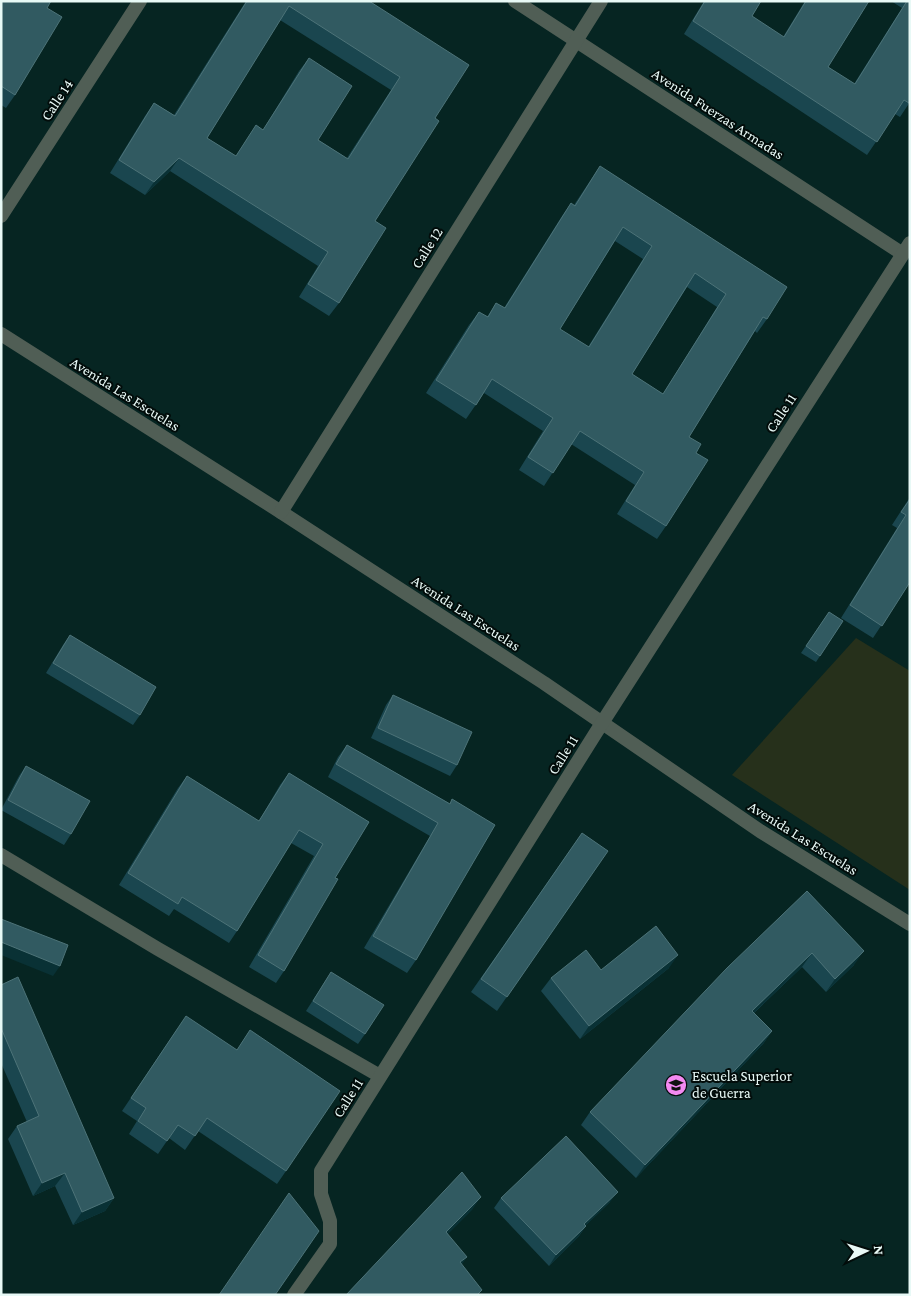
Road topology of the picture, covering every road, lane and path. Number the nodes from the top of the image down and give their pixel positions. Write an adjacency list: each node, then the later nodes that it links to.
1 (140, 1): 5 (street, Calle 14)
2 (515, 1): 4 (street, Avenida Fuerzas Armadas)
3 (601, 1): 4 (street, Calle 12)
4 (576, 41): 6 (street, Avenida Fuerzas Armadas); 8 (street, Calle 12)
5 (1, 216)
6 (906, 248): 9 (street, Calle 11)
7 (1, 334): 8 (street, Avenida Las Escuelas)
8 (281, 512): 9 (street, Avenida Las Escuelas)
9 (602, 723): 11 (street, Avenida Las Escuelas); 12 (street, Calle 11)
10 (1, 855): 12 (street)
11 (910, 924)
12 (380, 1076): 13 (street, Calle 11)
13 (294, 1295)

